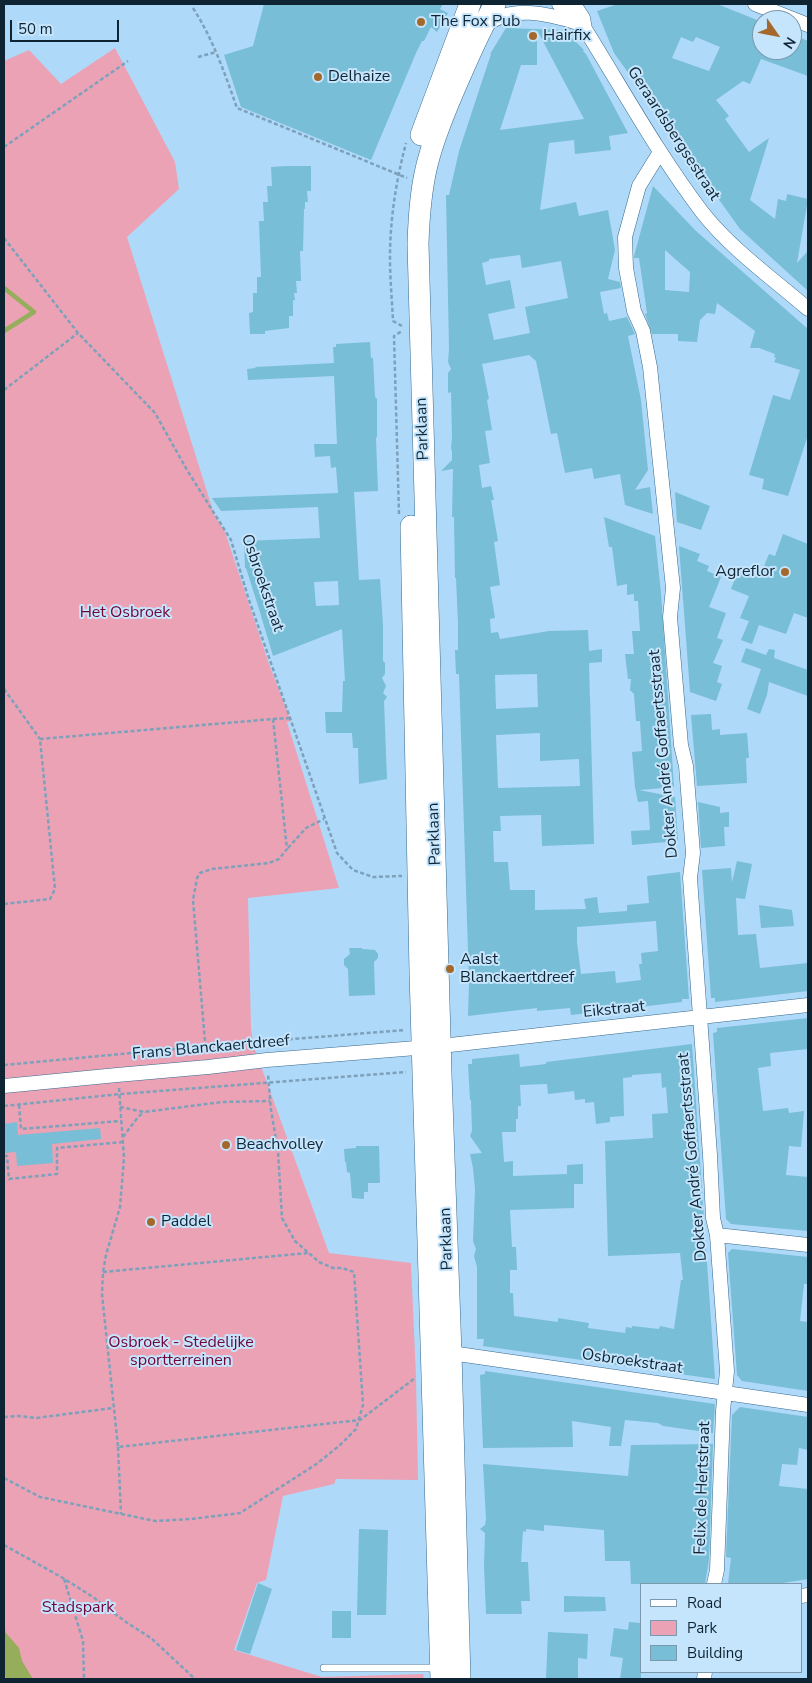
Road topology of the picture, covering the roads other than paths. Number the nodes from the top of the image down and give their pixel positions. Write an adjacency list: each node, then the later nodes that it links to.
1 (470, 4): 13 (main road, Parklaan)
2 (495, 4): 8 (main road, Parklaan)
3 (559, 4): 7 (street, Geraardsbergsestraat)
4 (574, 4): 7 (street, Geraardsbergsestraat)
5 (755, 4): 6 (street)
6 (808, 25)
7 (581, 26): 8 (street); 9 (street, Geraardsbergsestraat)
8 (480, 31): 13 (main road, Parklaan)
9 (660, 152): 10 (street, Geraardsbergsestraat); 12 (street, Dokter André Goffaertsstraat)
10 (808, 309)
11 (808, 1005): 12 (street, Eikstraat)
12 (699, 1018): 13 (street, Eikstraat); 15 (street, Dokter André Goffaertsstraat)
13 (426, 1041): 14 (street, Frans Blanckaertdreef); 17 (main road, Parklaan); 22 (main road, Parklaan)
14 (4, 1086)
15 (717, 1235): 16 (street); 18 (street, Dokter André Goffaertsstraat)
16 (808, 1245)
17 (451, 1353): 18 (street, Osbroekstraat); 23 (main road, Parklaan)
18 (726, 1394): 19 (street, Osbroekstraat); 20 (street, Felix de Hertstraat)
19 (808, 1405)
20 (714, 1583)
21 (324, 1668): 22 (lane)
22 (441, 1674)
23 (460, 1679)

